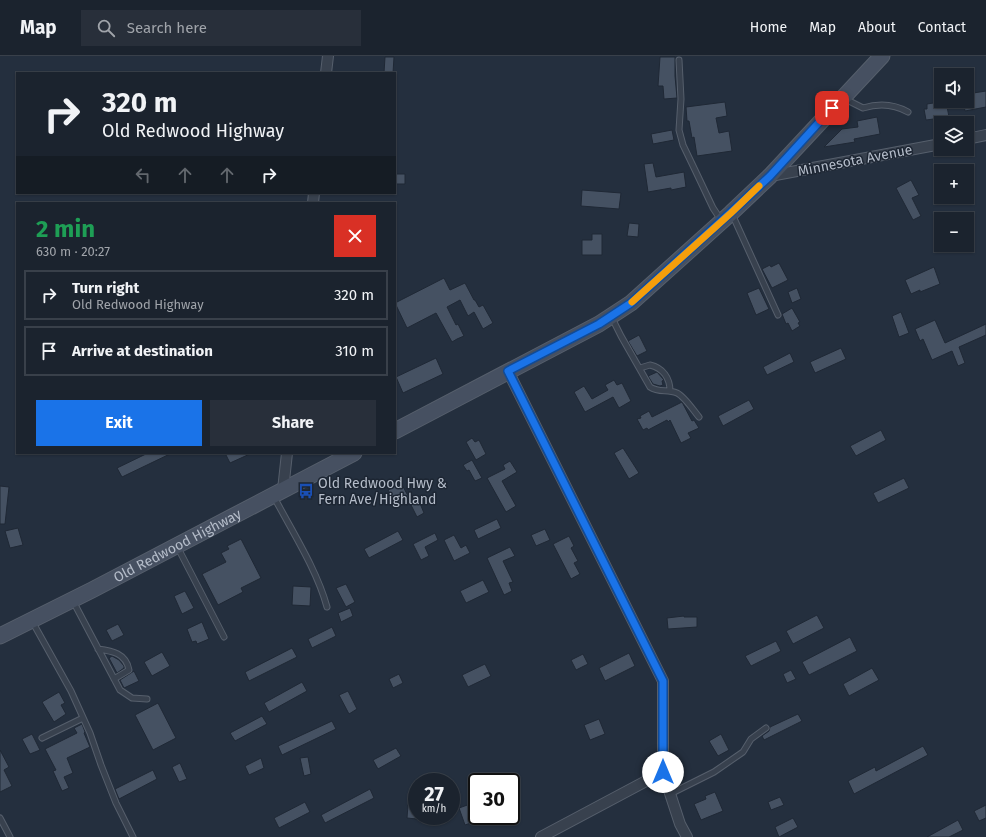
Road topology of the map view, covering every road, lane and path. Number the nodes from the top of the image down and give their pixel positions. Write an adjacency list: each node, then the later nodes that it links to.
1 (328, 56): 4 (street)
2 (882, 56): 5 (main road)
3 (679, 60): 11 (lane)
4 (326, 72)
5 (843, 97): 6 (lane); 10 (main road)
6 (908, 112)
7 (986, 135): 8 (street)
8 (974, 138)
9 (934, 145): 10 (street, Minnesota Avenue)
10 (770, 176): 11 (main road)
11 (727, 217): 12 (lane); 13 (main road)
12 (778, 315)
13 (611, 317): 14 (lane); 15 (main road)
14 (640, 368): 16 (lane); 16 (lane)
15 (508, 371): 18 (main road); 34 (street)
16 (670, 391): 17 (lane)
17 (699, 417)
18 (396, 430)
19 (287, 454): 21 (street)
20 (352, 454): 21 (main road, Old Redwood Highway)
21 (278, 493): 22 (main road, Old Redwood Highway); 24 (lane)
22 (177, 545): 23 (main road, Old Redwood Highway); 27 (lane)
23 (73, 600): 25 (main road, Old Redwood Highway); 28 (lane)
24 (327, 607)
25 (32, 620): 26 (main road, Old Redwood Highway); 31 (lane)
26 (0, 636)
27 (224, 637)
28 (98, 649): 29 (lane); 29 (lane)
29 (114, 679): 30 (lane)
30 (147, 700)
31 (83, 718): 33 (lane); 38 (lane)
32 (766, 728): 35 (lane)
33 (42, 738)
34 (663, 772): 35 (street); 39 (street)
35 (670, 794): 40 (street)
36 (0, 818): 37 (lane)
37 (10, 837)
38 (133, 837)
39 (541, 837)
40 (687, 837)

